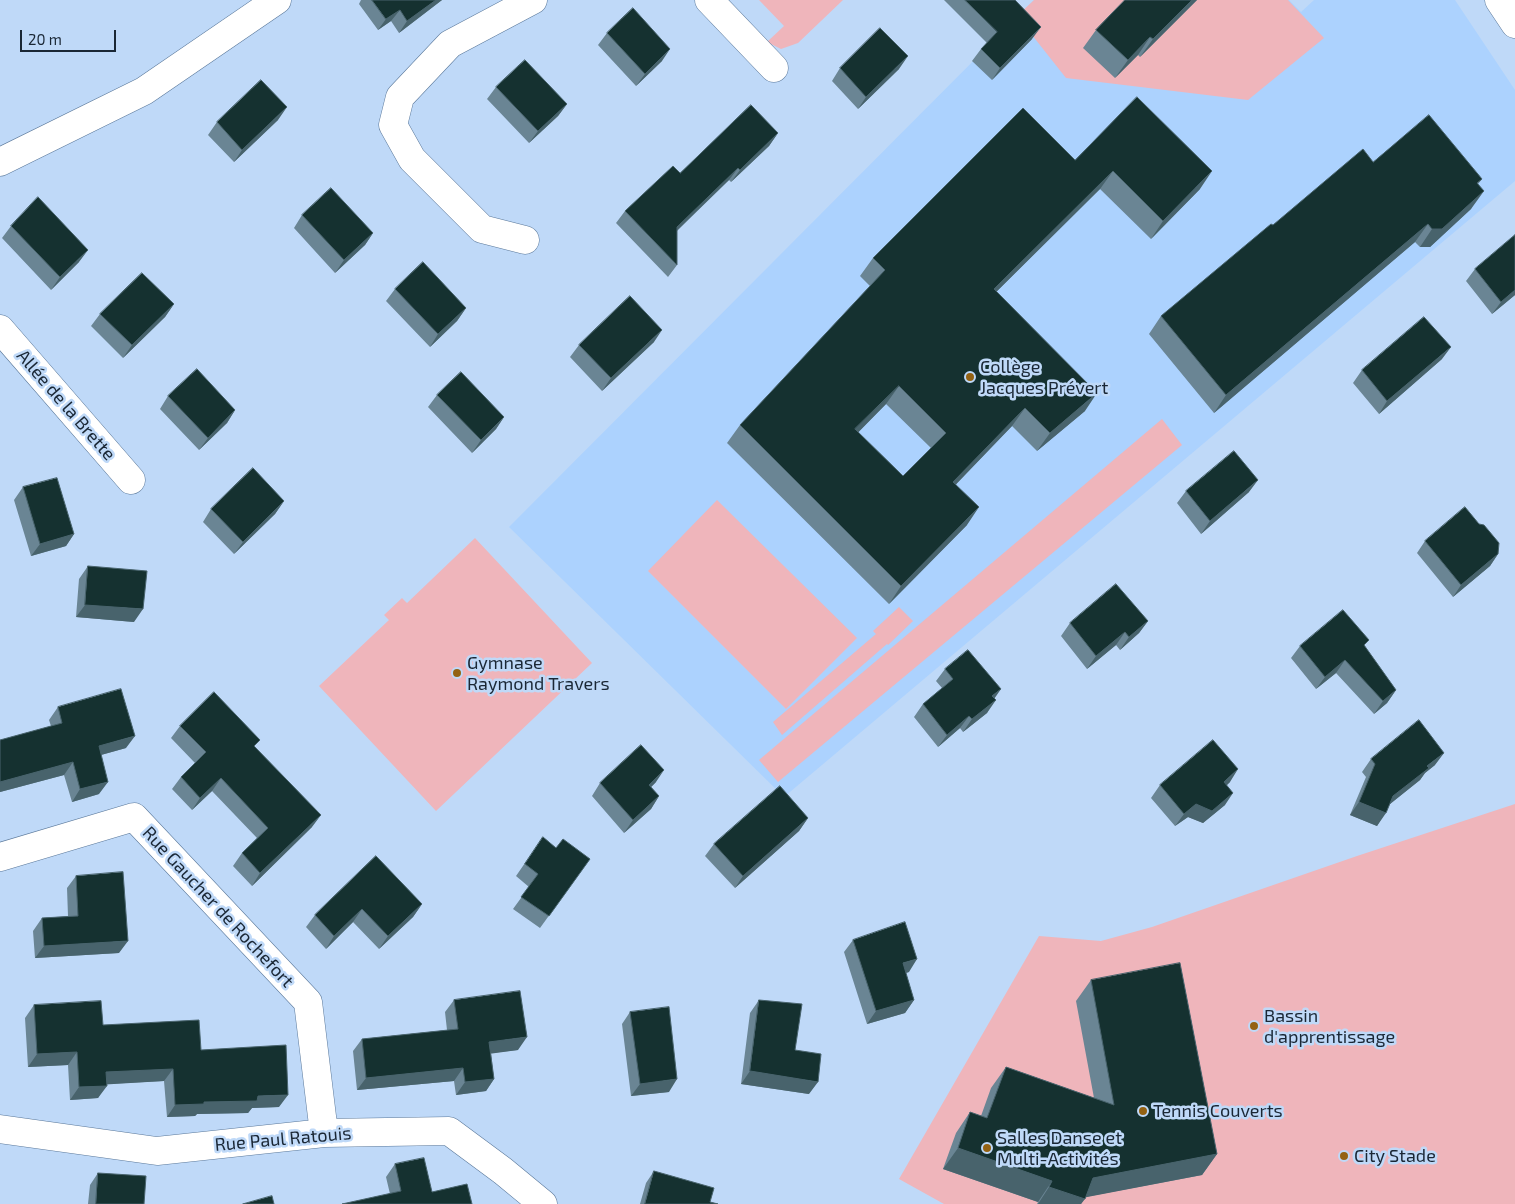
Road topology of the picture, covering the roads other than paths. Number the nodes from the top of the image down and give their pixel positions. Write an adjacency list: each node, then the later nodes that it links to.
1 (277, 0): 7 (street)
2 (533, 0): 8 (street)
3 (709, 0): 6 (street)
4 (1499, 0): 5 (street)
5 (1515, 24)
6 (774, 68)
7 (0, 162)
8 (525, 240)
9 (0, 330): 10 (street, Allée de la Brette)
10 (131, 480)
11 (0, 857): 13 (street, Rue Gaucher de Rochefort)
12 (0, 1129): 13 (street, Rue Paul Ratouis)
13 (324, 1133): 14 (street, Rue Paul Ratouis)
14 (543, 1204)

